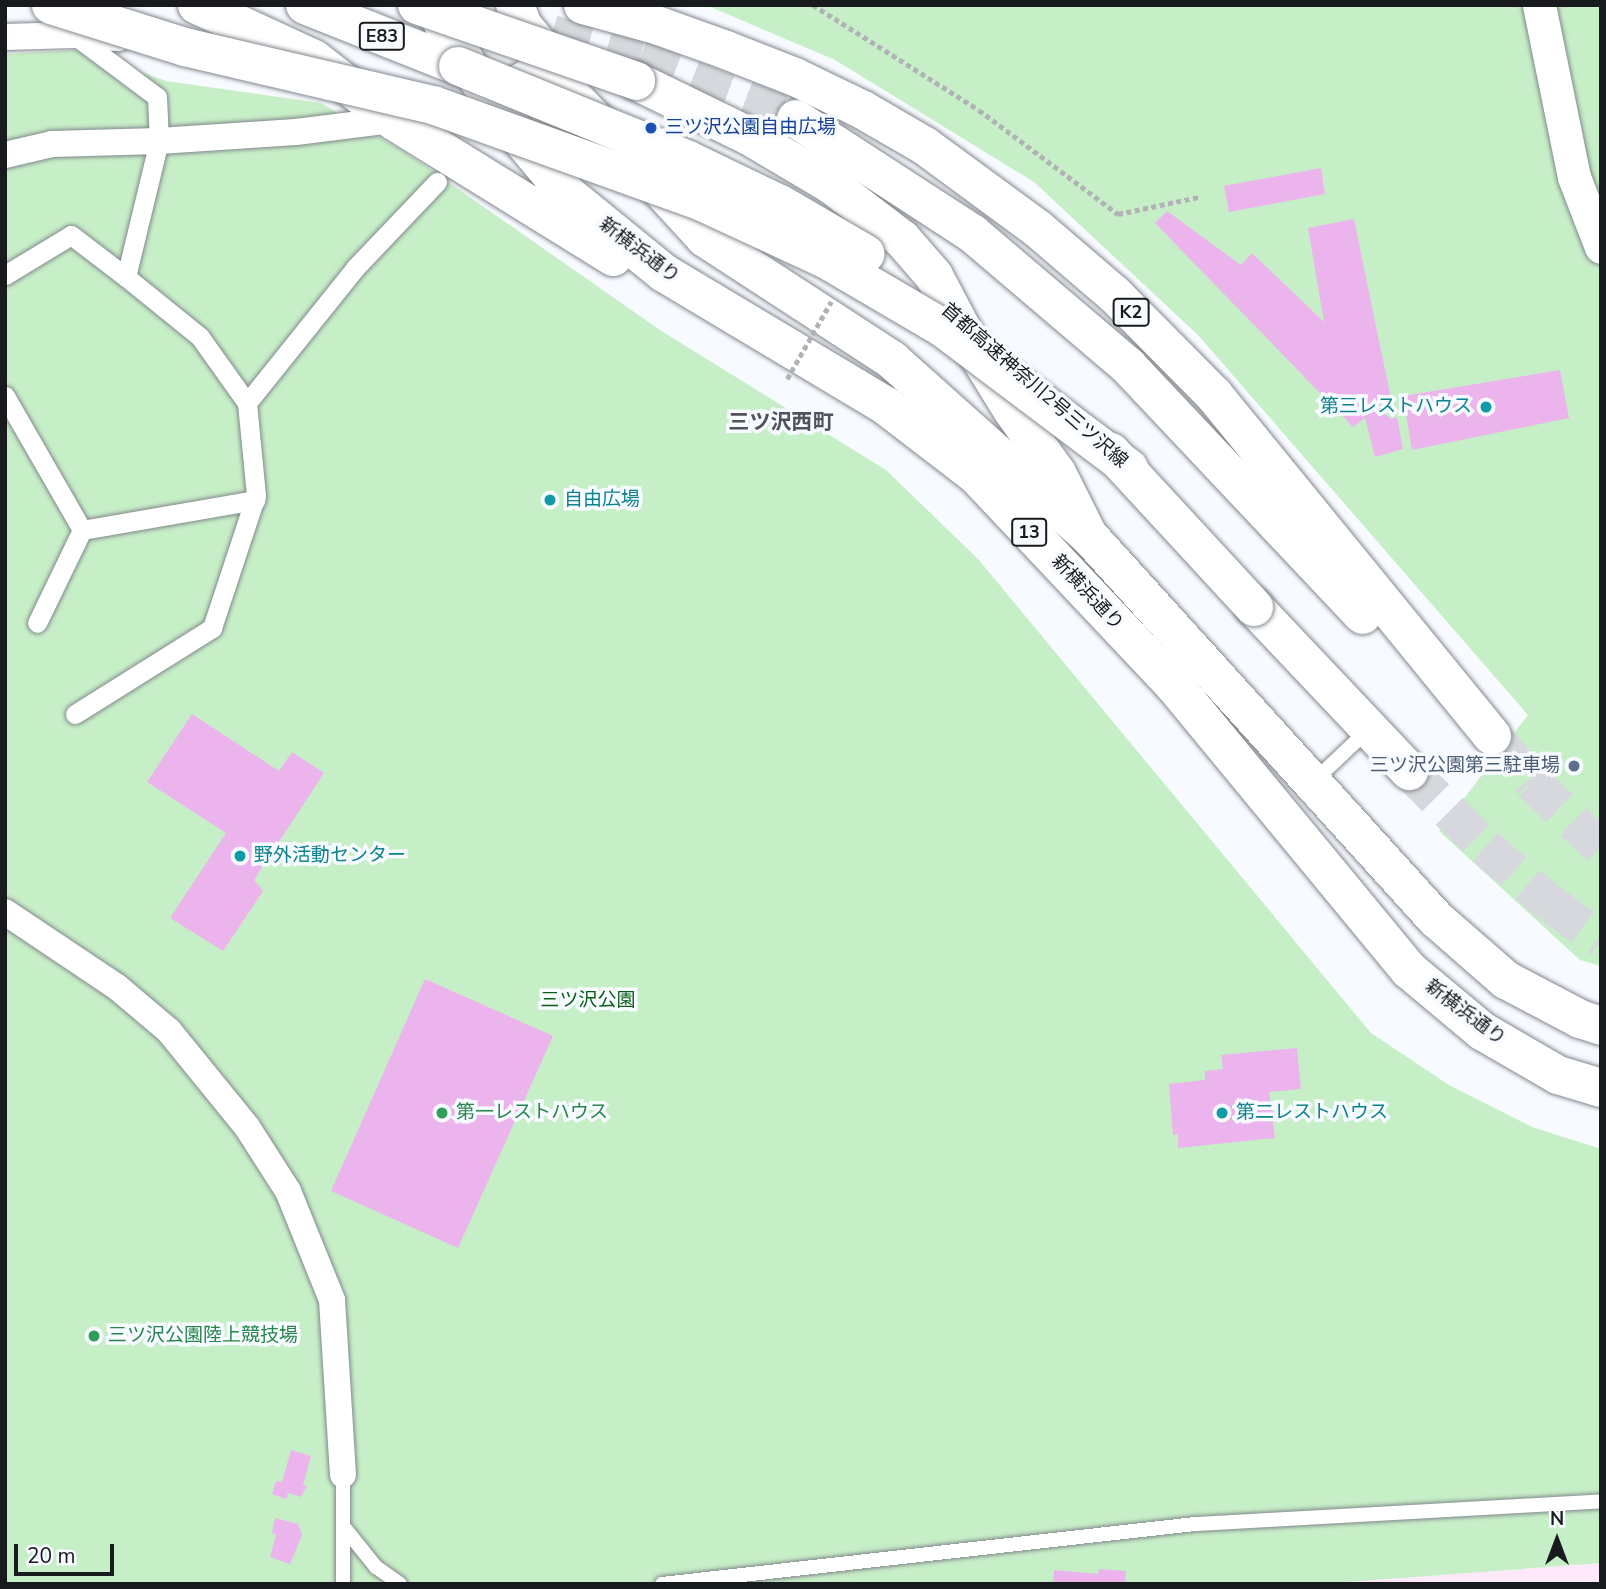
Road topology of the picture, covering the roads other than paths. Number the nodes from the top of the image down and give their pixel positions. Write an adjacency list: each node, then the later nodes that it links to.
1 (197, 5): 12 (main road)
2 (305, 5): 22 (main road, 首都高速神奈川2号三ツ沢線 / E83, bridge)
3 (515, 5): 9 (main road, 新横浜通り / 13)
4 (583, 5): 11 (main road, K2)
5 (1539, 5): 16 (street)
6 (425, 9): 9 (main road); 10 (main road, 新横浜通り / 13); 25 (main road, bridge)
7 (62, 20): 8 (street); 12 (street); 13 (street); 22 (main road, bridge)
8 (5, 37)
9 (551, 59): 10 (street); 25 (main road, 新横浜通り / 13)
10 (488, 94): 12 (street); 19 (main road, 新横浜通り / 13)
11 (796, 119)
12 (394, 121): 13 (street); 19 (main road)
13 (159, 141): 14 (street); 18 (street)
14 (5, 155)
15 (437, 182): 21 (street)
16 (1601, 247)
17 (5, 275): 18 (street)
18 (126, 277): 21 (street)
19 (671, 277): 33 (main road, 新横浜通り / 13)
20 (5, 396): 24 (street)
21 (247, 403): 23 (street)
22 (1129, 468): 28 (main road, 首都高速神奈川2号三ツ沢線, bridge)
23 (255, 500): 24 (street); 27 (street)
24 (82, 530): 26 (street)
25 (1088, 535): 30 (main road, 新横浜通り / 13)
26 (37, 623)
27 (75, 714)
28 (1370, 729): 29 (main road, 首都高速神奈川2号三ツ沢線); 30 (lane)
29 (1409, 771)
30 (1313, 782): 32 (main road, 新横浜通り / 13)
31 (5, 912): 34 (street)
32 (1601, 1026)
33 (1601, 1088)
34 (343, 1475): 36 (lane)
35 (1601, 1501): 39 (lane)
36 (343, 1526): 37 (lane); 38 (lane)
37 (343, 1584)
38 (400, 1584)
39 (663, 1584)

